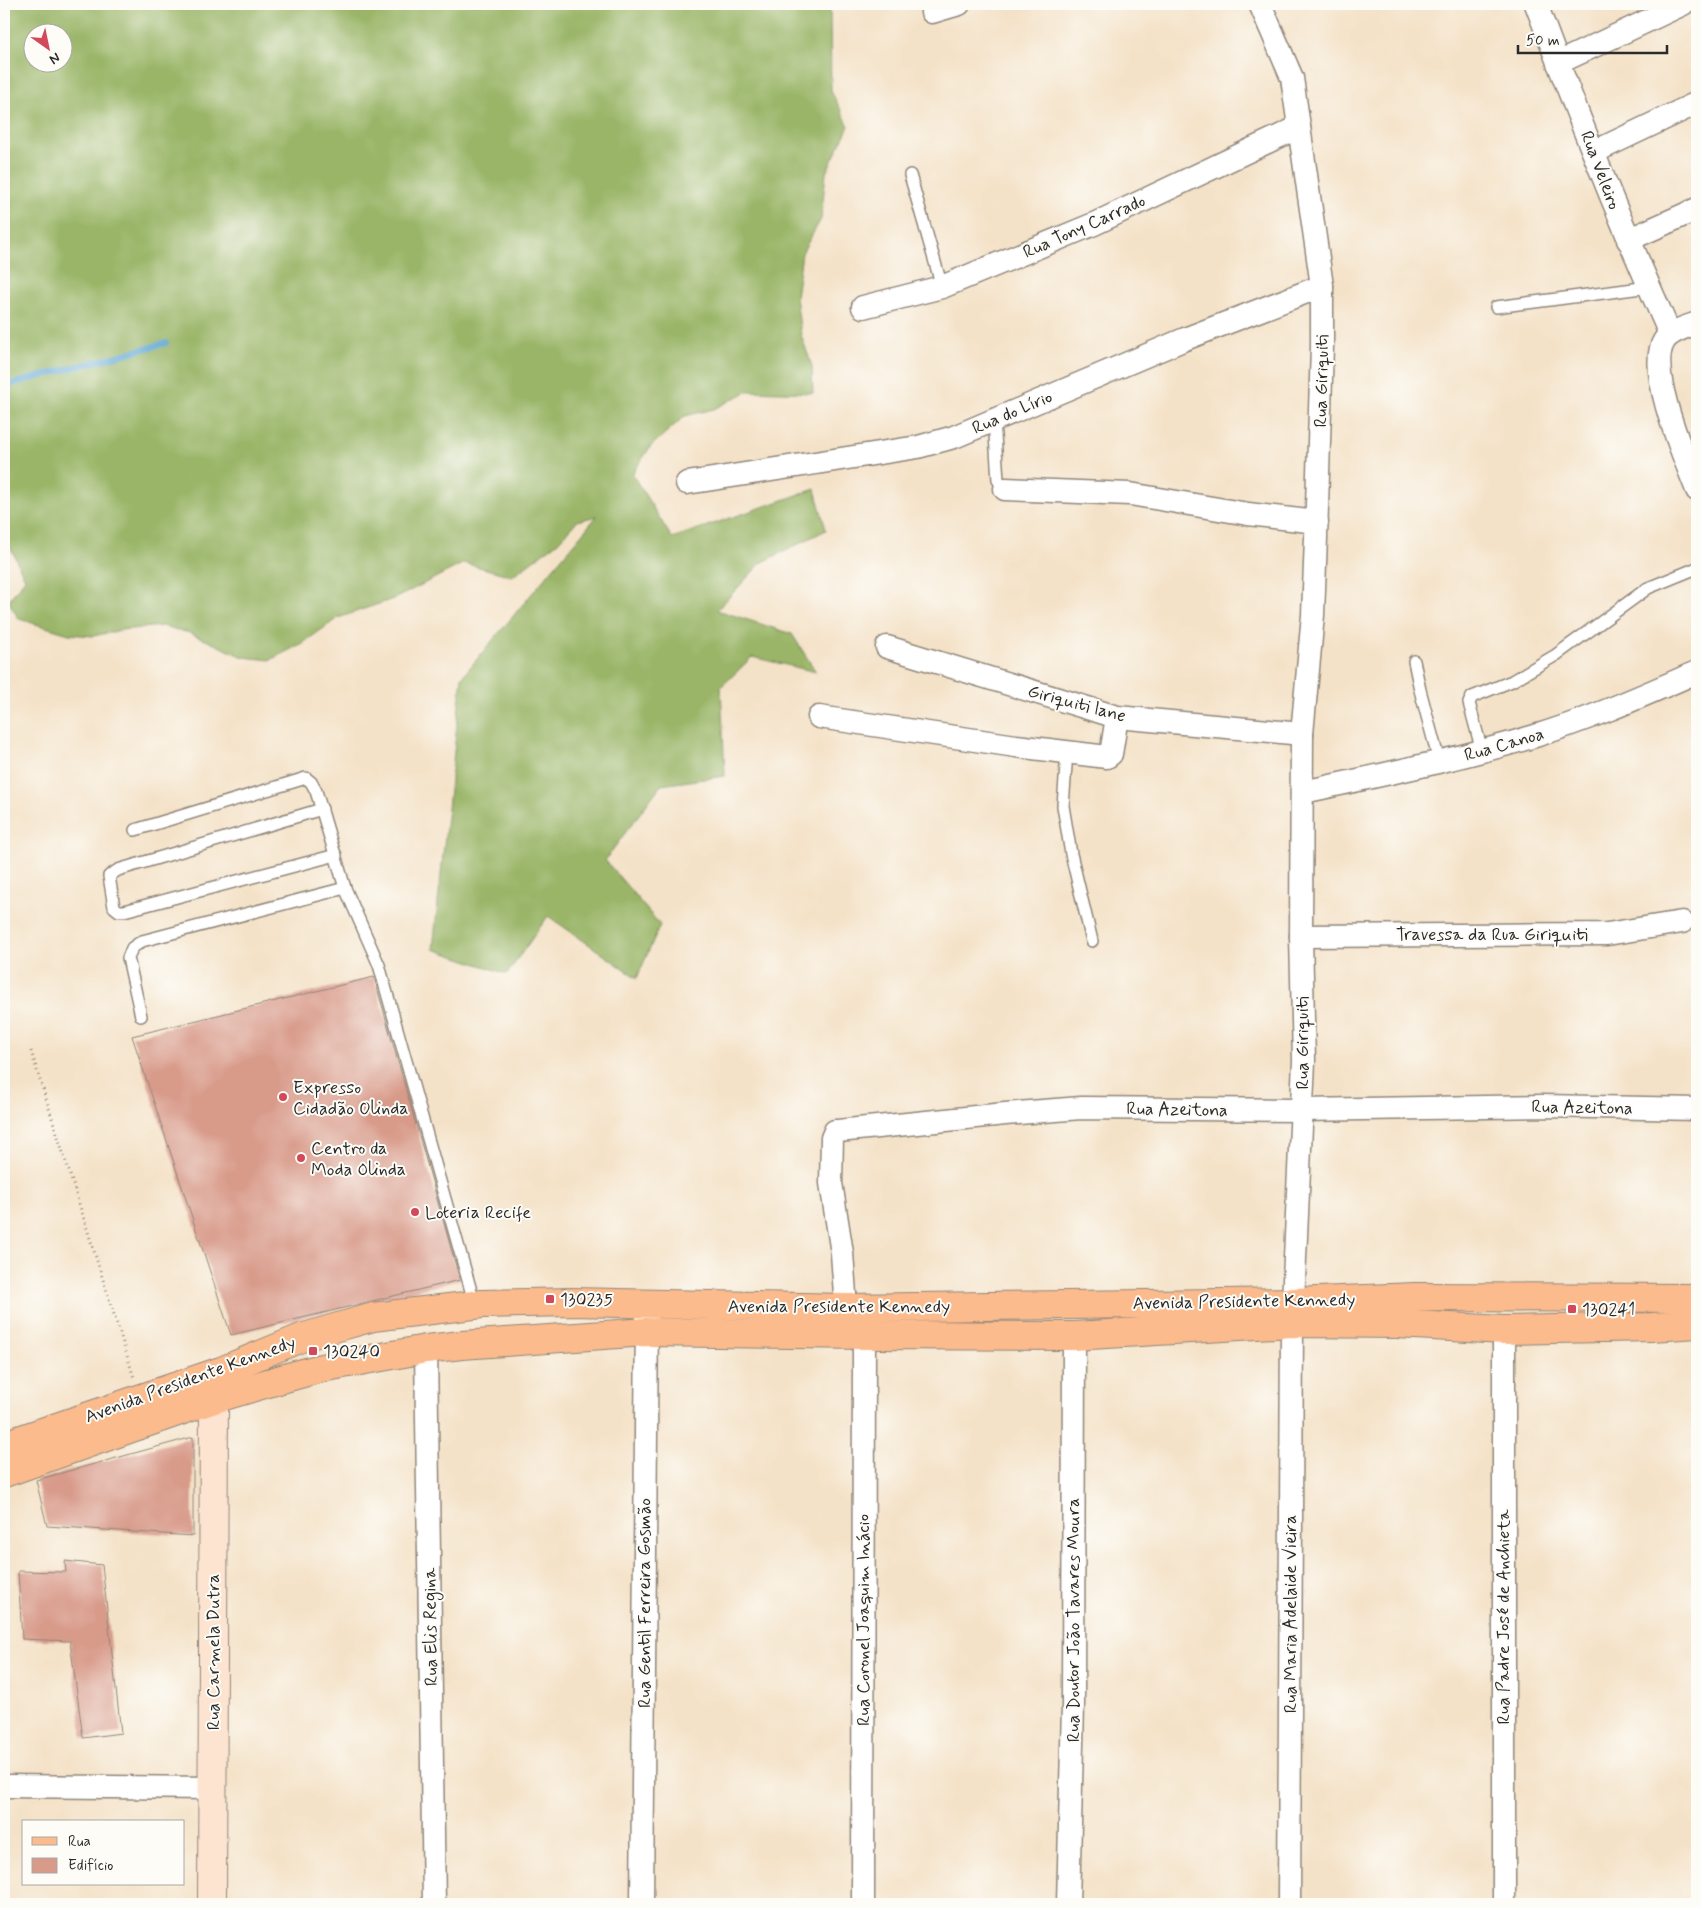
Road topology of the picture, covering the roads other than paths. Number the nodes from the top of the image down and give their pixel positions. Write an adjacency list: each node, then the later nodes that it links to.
1 (959, 4): 5 (street)
2 (1260, 4): 8 (street, Rua Giriquiti)
3 (1536, 4): 6 (street, Rua Veleiro)
4 (1683, 4): 6 (street)
5 (932, 12)
6 (1558, 63): 9 (street, Rua Veleiro)
7 (1697, 103): 9 (street)
8 (1299, 127): 13 (street, Rua Giriquiti); 14 (street, Rua Tony Carrado)
9 (1594, 152): 12 (street, Rua Veleiro)
10 (910, 176): 14 (lane)
11 (1697, 209): 12 (street)
12 (1628, 240): 15 (street, Rua Veleiro)
13 (1322, 286): 20 (street, Rua do Lírio); 24 (street, Rua Giriquiti)
14 (942, 287): 16 (street, Rua Tony Carrado)
15 (1649, 287): 17 (lane); 19 (street, Rua Veleiro)
16 (863, 307)
17 (1496, 307)
18 (1697, 323): 19 (street)
19 (1670, 334): 23 (street)
20 (994, 420): 21 (street, Rua do Lírio); 22 (lane)
21 (688, 483)
22 (1005, 489): 24 (street)
23 (1697, 490)
24 (1317, 522): 31 (street, Rua Giriquiti)
25 (1697, 568): 32 (lane)
26 (887, 647): 29 (street, Giriquiti lane)
27 (1414, 661): 34 (lane)
28 (1697, 672): 32 (street, Rua Canoa)
29 (1117, 716): 31 (street, Giriquiti lane); 33 (street)
30 (819, 717): 33 (street)
31 (1302, 734): 35 (street, Rua Giriquiti)
32 (1482, 751): 34 (street, Rua Canoa)
33 (1067, 752): 42 (lane)
34 (1439, 761): 35 (street, Rua Canoa)
35 (1303, 781): 41 (street, Rua Giriquiti)
36 (322, 809): 37 (lane); 38 (lane); 38 (lane)
37 (135, 830)
38 (336, 856): 39 (lane)
39 (345, 888): 43 (lane); 48 (lane)
40 (1682, 922): 41 (street, Travessa da Rua Giriquiti)
41 (1301, 936): 45 (street, Rua Giriquiti)
42 (1092, 941)
43 (142, 1016)
44 (1697, 1109): 45 (street, Rua Azeitona)
45 (1302, 1110): 49 (street, Rua Azeitona); 50 (street, Rua Giriquiti)
46 (1697, 1298): 50 (main road, Avenida Presidente Kennedy)
47 (649, 1303): 48 (main road, Avenida Presidente Kennedy); 49 (main road, Avenida Presidente Kennedy); 53 (street, Rua Gentil Ferreira Gosmão)
48 (475, 1305): 58 (main road, Avenida Presidente Kennedy)
49 (846, 1308): 50 (main road, Avenida Presidente Kennedy)
50 (1292, 1312): 52 (main road, Avenida Presidente Kennedy); 55 (main road, Avenida Presidente Kennedy); 67 (street, Rua Maria Adelaide Vieira)
51 (1697, 1324): 52 (main road, Avenida Presidente Kennedy)
52 (1504, 1330): 68 (street, Rua Padre José de Anchieta)
53 (646, 1332): 54 (main road, Avenida Presidente Kennedy); 56 (main road, Avenida Presidente Kennedy); 64 (street, Rua Gentil Ferreira Gosmão)
54 (864, 1335): 55 (main road, Avenida Presidente Kennedy); 65 (street, Rua Coronel Joaquim Inácio)
55 (1074, 1336): 66 (street, Rua Doutor João Tavares Moura)
56 (426, 1350): 57 (main road, Avenida Presidente Kennedy); 63 (street, Rua Elis Regina)
57 (214, 1399): 59 (main road, Avenida Presidente Kennedy); 61 (street, Rua Carmela Dutra)
58 (4, 1445)
59 (4, 1473)
60 (4, 1786): 61 (street)
61 (212, 1788): 62 (street, Rua Carmela Dutra)
62 (212, 1904)
63 (434, 1904)
64 (642, 1904)
65 (863, 1904)
66 (1068, 1904)
67 (1289, 1904)
68 (1504, 1904)

